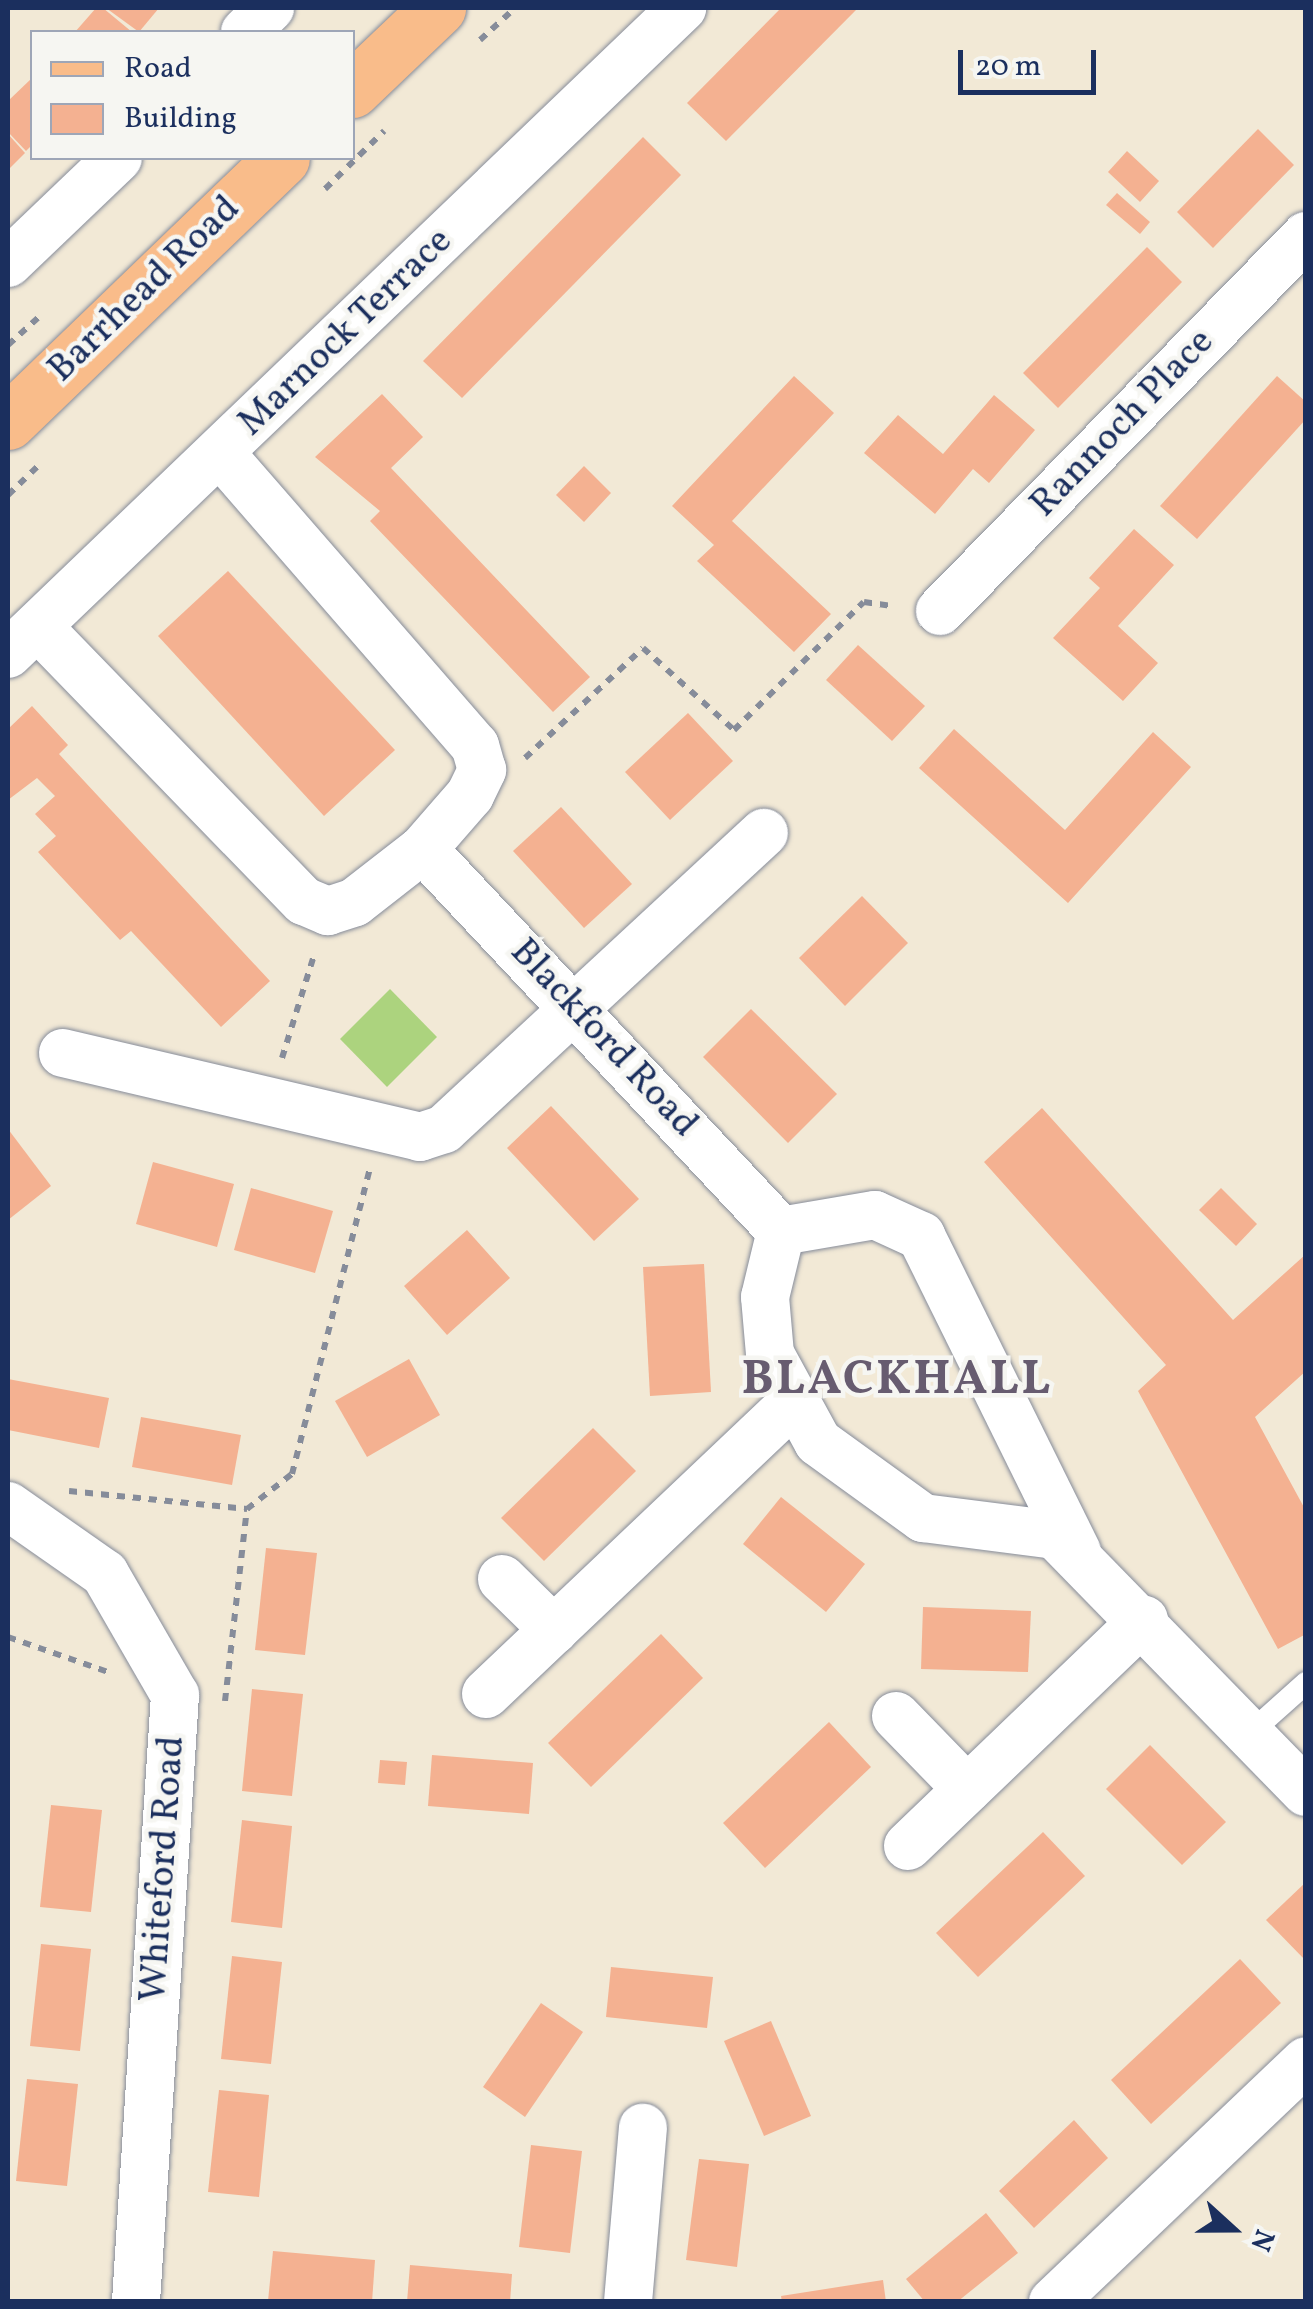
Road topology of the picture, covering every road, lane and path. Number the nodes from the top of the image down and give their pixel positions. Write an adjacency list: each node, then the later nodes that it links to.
1 (270, 8): 4 (street)
2 (438, 8): 5 (main road)
3 (682, 8): 11 (street, Marnock Terrace)
4 (247, 30)
5 (355, 87)
6 (116, 160): 9 (street)
7 (280, 160): 10 (main road, Barrhead Road)
8 (1306, 236): 12 (street, Rannoch Place)
9 (8, 263)
10 (8, 422)
11 (221, 454): 13 (street, Marnock Terrace); 14 (street)
12 (940, 612): 14 (path)
13 (24, 641): 17 (street)
14 (482, 770): 16 (street)
15 (764, 833): 18 (street)
16 (423, 849): 17 (street); 18 (street, Blackford Road)
17 (328, 910): 20 (path)
18 (576, 1008): 21 (street); 22 (street, Blackford Road)
19 (62, 1053): 20 (street)
20 (268, 1104): 21 (street)
21 (379, 1131): 26 (path)
22 (781, 1231): 23 (street); 27 (street)
23 (791, 1405): 27 (street); 30 (street)
24 (63, 1490): 26 (path)
25 (8, 1506): 34 (street, Whiteford Road)
26 (247, 1509): 34 (path)
27 (1077, 1551): 29 (street)
28 (502, 1579): 30 (street)
29 (1144, 1620): 36 (street); 37 (street)
30 (554, 1630): 33 (street)
31 (8, 1636): 34 (path)
32 (1306, 1684): 36 (lane)
33 (486, 1694)
34 (174, 1707): 42 (street, Whiteford Road)
35 (896, 1716): 37 (street)
36 (1250, 1733): 38 (street)
37 (967, 1789): 39 (street)
38 (1306, 1792)
39 (908, 1846)
40 (1306, 2061): 44 (street)
41 (643, 2128): 43 (street)
42 (136, 2302)
43 (628, 2302)
44 (1053, 2302)

